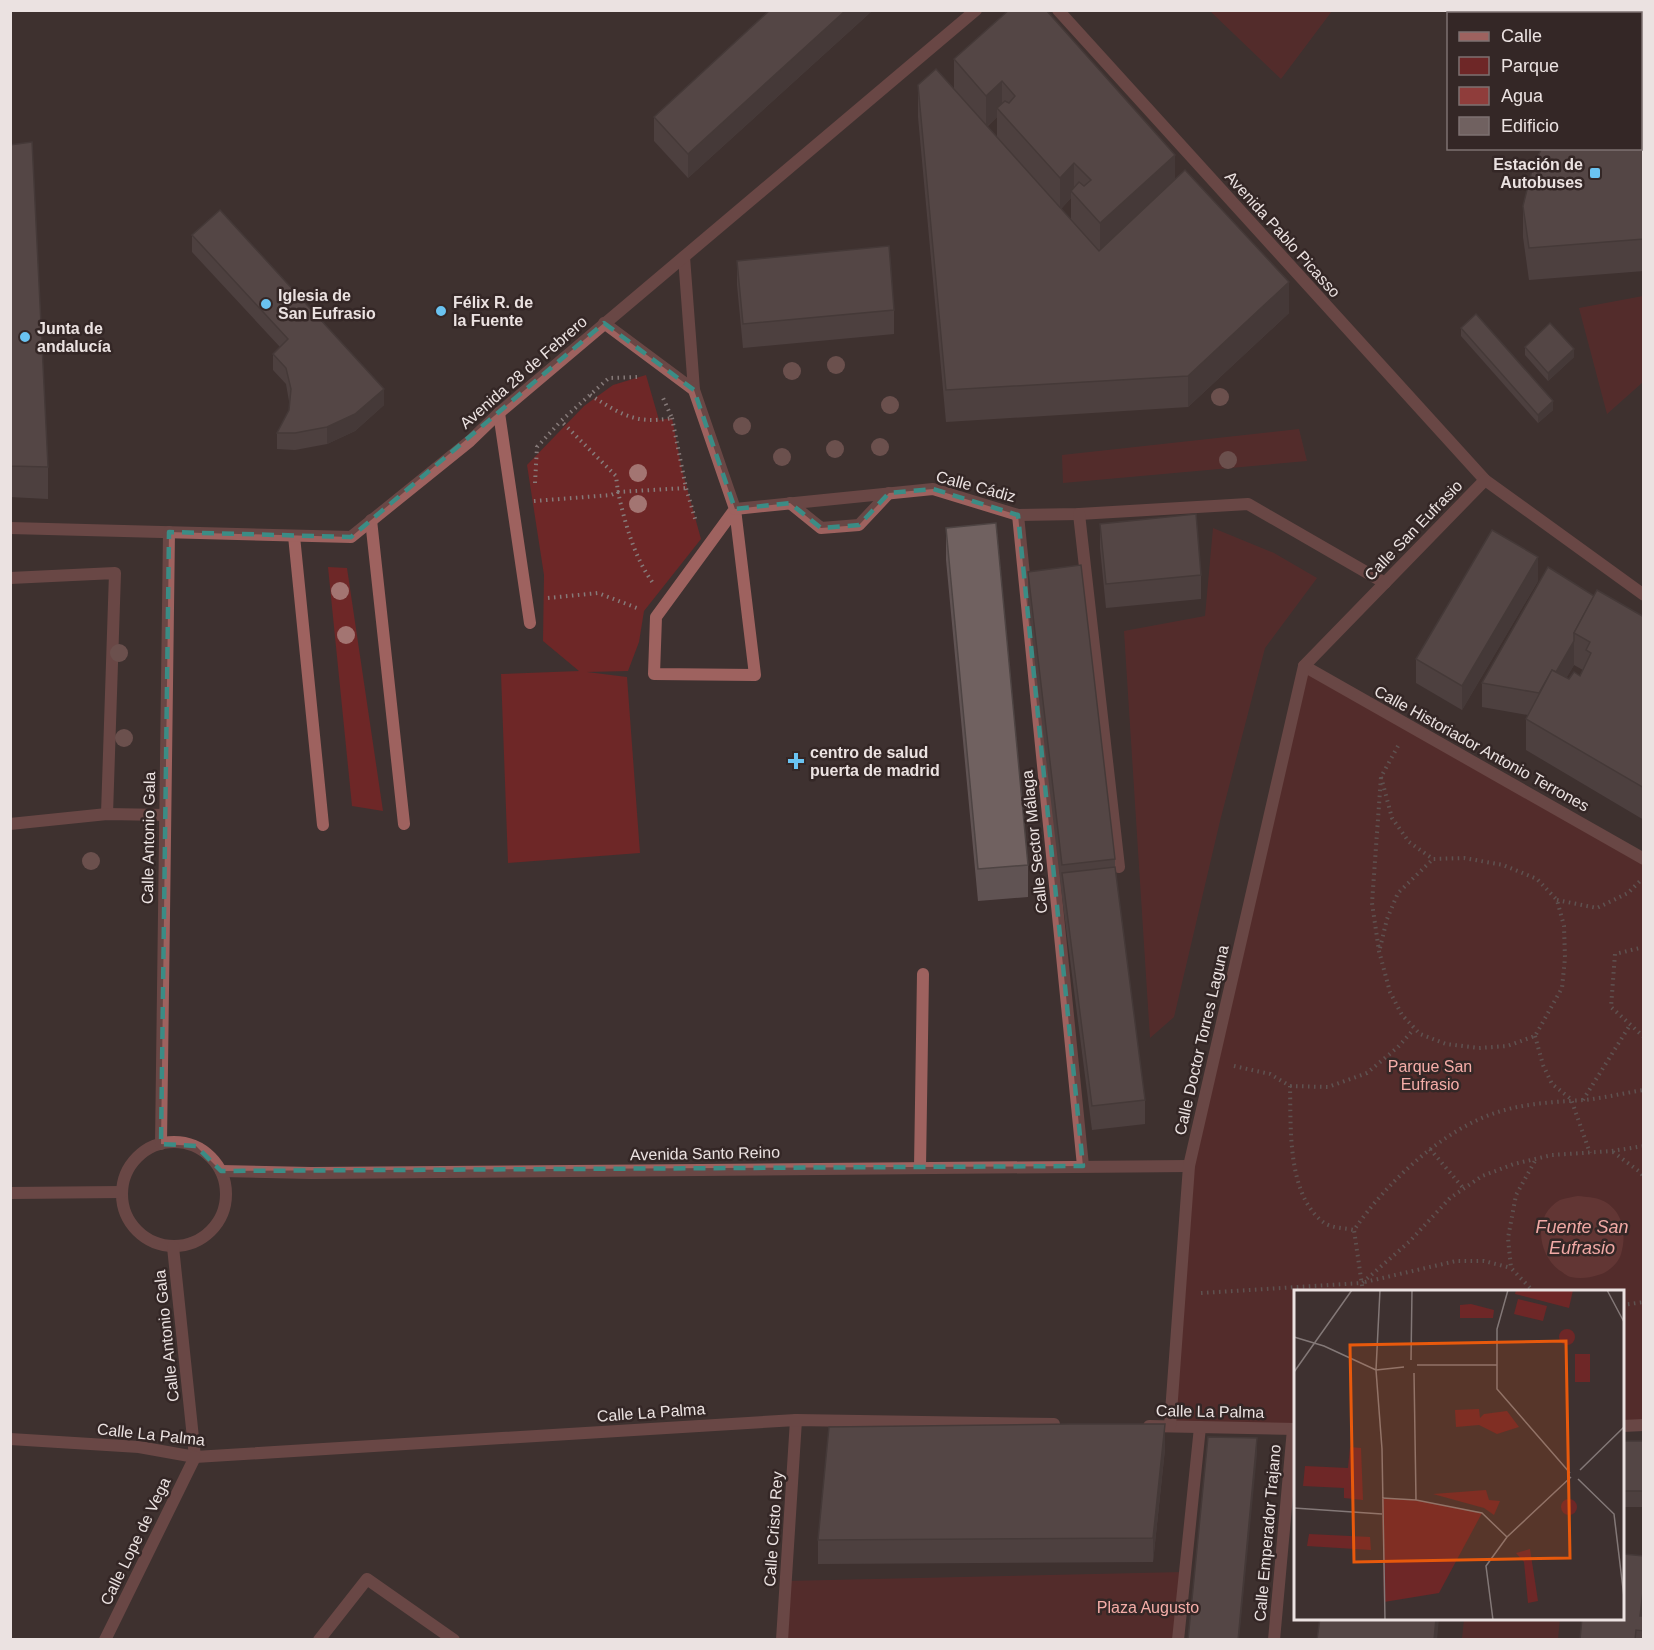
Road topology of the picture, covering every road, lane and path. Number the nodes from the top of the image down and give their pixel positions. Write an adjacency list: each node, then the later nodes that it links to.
1 (976, 10): 3 (street, Avenida 28 de Febrero)
2 (1058, 10): 12 (street, Avenida Pablo Picasso)
3 (684, 257): 4 (street, Avenida 28 de Febrero); 6 (street)
4 (604, 324): 6 (street); 9 (street, Avenida 28 de Febrero)
5 (642, 376): 7 (path)
6 (694, 390): 17 (street)
7 (590, 395): 10 (path); 11 (path)
8 (663, 397): 10 (path)
9 (499, 413): 21 (street, Avenida 28 de Febrero); 31 (street)
10 (672, 418): 13 (path)
11 (561, 421): 13 (path); 15 (path)
12 (1485, 480): 26 (street, Calle San Eufrasio); 28 (street, Calle San Eufrasio)
13 (618, 492): 15 (path); 27 (path)
14 (889, 493): 16 (street, Calle Cádiz); 16 (street); 20 (street, Calle Cádiz)
15 (534, 501): 18 (path)
16 (790, 503): 17 (street, Calle Cádiz)
17 (735, 509): 17 (street)
18 (533, 511)
19 (1079, 514): 20 (street, Calle Cádiz); 26 (street, Calle Cádiz); 42 (street)
20 (1018, 515): 63 (street, Calle Sector Málaga)
21 (371, 520): 24 (street, Avenida 28 de Febrero); 38 (street)
22 (10, 528): 23 (street, Avenida 28 de Febrero)
23 (169, 532): 24 (street, Avenida 28 de Febrero); 36 (street, Calle Antonio Gala)
24 (294, 536): 39 (street)
25 (10, 578): 35 (street)
26 (1385, 583): 32 (street, Calle San Eufrasio)
27 (659, 591)
28 (1644, 595)
29 (540, 599): 30 (path)
30 (644, 612)
31 (530, 623)
32 (1304, 666): 33 (street, Calle Historiador Antonio Terrones); 52 (street, Calle Doctor Torres Laguna)
33 (1408, 726): 34 (path); 41 (street, Calle Historiador Antonio Terrones)
34 (1381, 777): 40 (path); 46 (path)
35 (106, 814): 36 (street); 37 (street)
36 (165, 815): 57 (street, Calle Antonio Gala)
37 (10, 824)
38 (404, 824)
39 (323, 825)
40 (1433, 859): 44 (path); 46 (path)
41 (1644, 859)
42 (1119, 867)
43 (1644, 878): 44 (path)
44 (1557, 900): 50 (path)
45 (1644, 947): 48 (path)
46 (1379, 951): 49 (path)
47 (923, 974): 65 (street)
48 (1630, 1025): 51 (path); 56 (path)
49 (1414, 1029): 50 (path); 53 (path)
50 (1535, 1036): 55 (path)
51 (1644, 1037)
52 (1213, 1061): 53 (path); 64 (street, Calle Doctor Torres Laguna)
53 (1290, 1086): 71 (path)
54 (1644, 1090): 56 (path)
55 (1571, 1099): 56 (path); 59 (path); 61 (path)
56 (1583, 1100)
57 (161, 1144): 66 (street); 69 (street)
58 (1644, 1146): 60 (path)
59 (1430, 1149): 68 (path); 71 (path)
60 (1612, 1151): 61 (path); 67 (path)
61 (1590, 1153): 62 (path)
62 (1536, 1159): 68 (path); 73 (path)
63 (1083, 1166): 64 (street, Avenida Santo Reino); 65 (street, Avenida Santo Reino)
64 (1189, 1166): 77 (street, Calle Doctor Torres Laguna)
65 (920, 1168): 66 (street, Avenida Santo Reino)
66 (221, 1171): 72 (street)
67 (1644, 1177)
68 (1464, 1189): 74 (path)
69 (122, 1192): 70 (street); 72 (street)
70 (10, 1193)
71 (1354, 1230): 74 (path)
72 (173, 1247): 89 (street, Calle Antonio Gala)
73 (1511, 1268): 74 (path); 76 (path)
74 (1362, 1283): 75 (path); 77 (path)
75 (1363, 1290)
76 (1532, 1290)
77 (1179, 1295): 84 (street, Calle Doctor Torres Laguna)
78 (1644, 1302): 79 (path)
79 (1624, 1305)
80 (796, 1420): 81 (street, Calle La Palma); 89 (street, Calle La Palma); 93 (street, Calle Cristo Rey)
81 (1065, 1425)
82 (1644, 1425): 85 (street)
83 (1135, 1426): 84 (street, Calle La Palma)
84 (1170, 1426): 86 (street, Calle La Palma)
85 (1624, 1426)
86 (1200, 1427): 87 (street, Calle La Palma); 94 (street)
87 (1294, 1429): 95 (street, Calle Emperador Trajano)
88 (10, 1439): 89 (street, Calle La Palma)
89 (195, 1457): 90 (street, Calle Lope de Vega)
90 (105, 1640)
91 (319, 1640): 92 (street)
92 (454, 1640)
93 (782, 1640)
94 (1178, 1640)
95 (1274, 1640)

